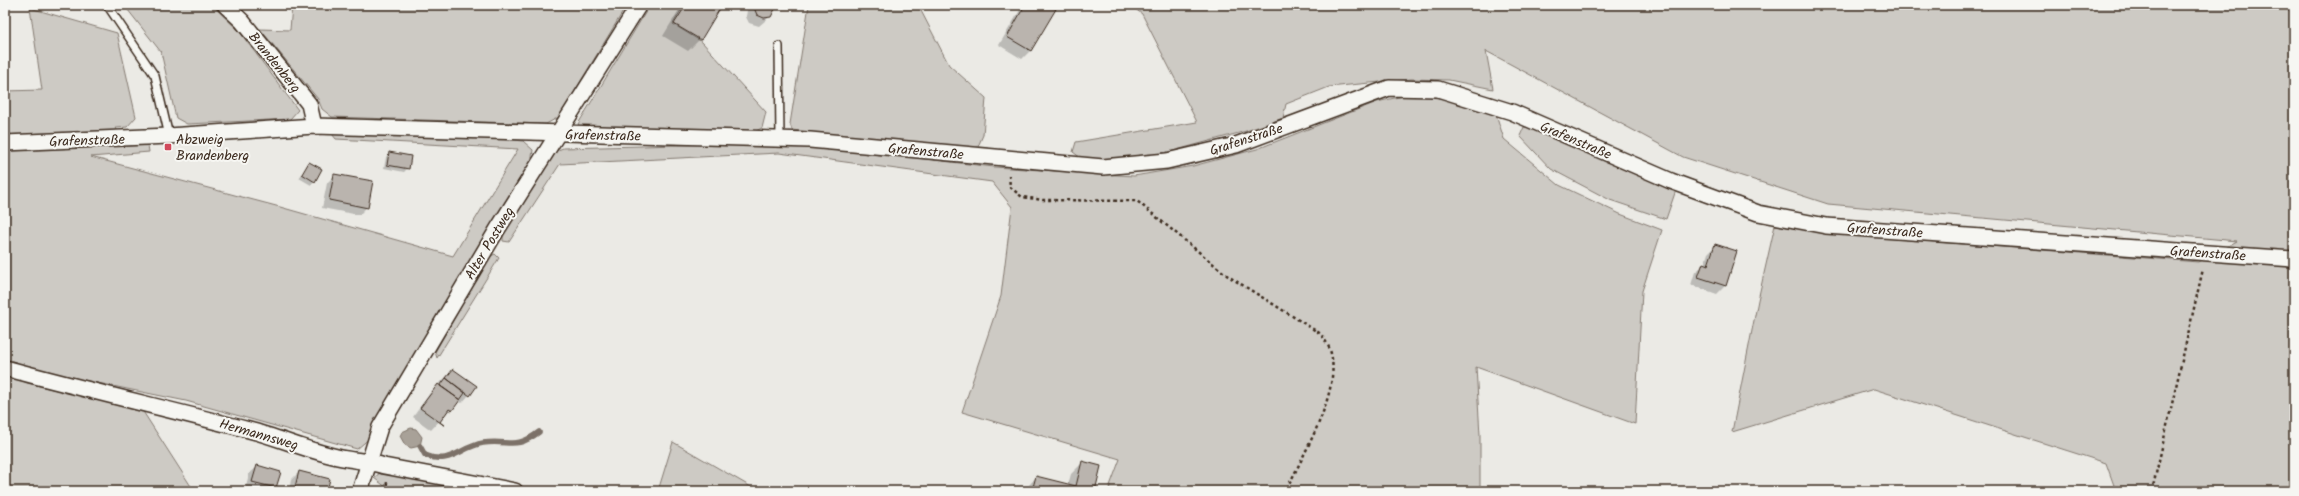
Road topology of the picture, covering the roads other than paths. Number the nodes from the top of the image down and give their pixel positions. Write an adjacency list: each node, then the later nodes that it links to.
1 (107, 5): 7 (lane)
2 (225, 5): 5 (street, Brandenberg)
3 (639, 5): 6 (street, Alter Postweg)
4 (779, 46): 8 (lane)
5 (314, 126): 6 (street, Grafenstraße); 7 (street, Grafenstraße)
6 (556, 134): 8 (street, Grafenstraße); 12 (street, Alter Postweg)
7 (169, 136): 9 (street, Grafenstraße)
8 (780, 140): 10 (street, Grafenstraße)
9 (5, 143)
10 (2294, 259)
11 (5, 368): 12 (street, Hermannsweg)
12 (369, 461): 13 (street, Alter Postweg); 14 (street, Hermannsweg)
13 (360, 491)
14 (515, 491)

